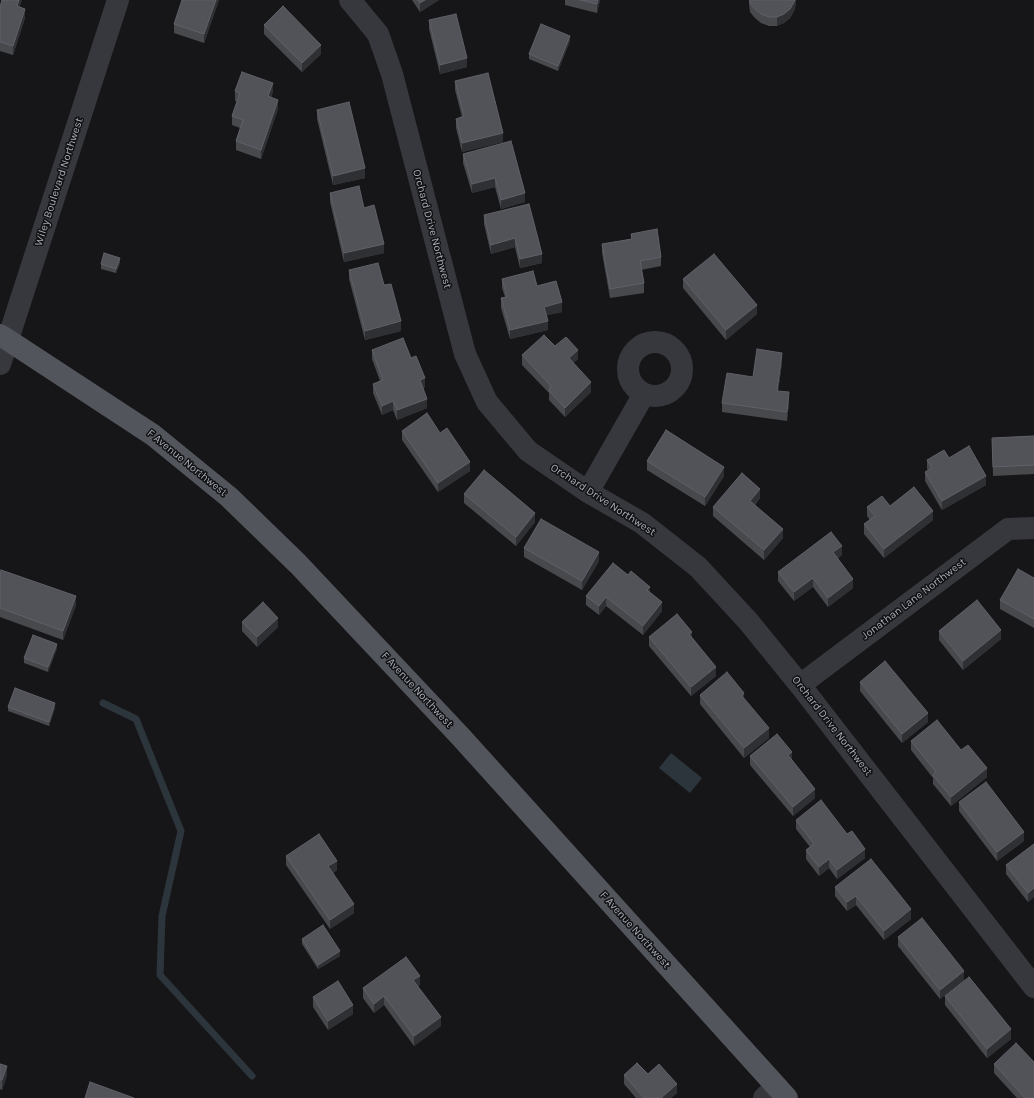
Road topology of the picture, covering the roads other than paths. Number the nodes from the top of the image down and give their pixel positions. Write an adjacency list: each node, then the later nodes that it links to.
1 (118, 0): 3 (street, Wiley Boulevard Northwest)
2 (350, 0): 6 (street, Orchard Drive Northwest)
3 (4, 338): 4 (street, Wiley Boulevard Northwest); 10 (main road, F Avenue Northwest)
4 (0, 364)
5 (644, 394): 6 (street)
6 (588, 492): 8 (street, Orchard Drive Northwest)
7 (1034, 528): 8 (street, Jonathan Lane Northwest)
8 (800, 685): 9 (street, Orchard Drive Northwest)
9 (1034, 987)
10 (775, 1094)

